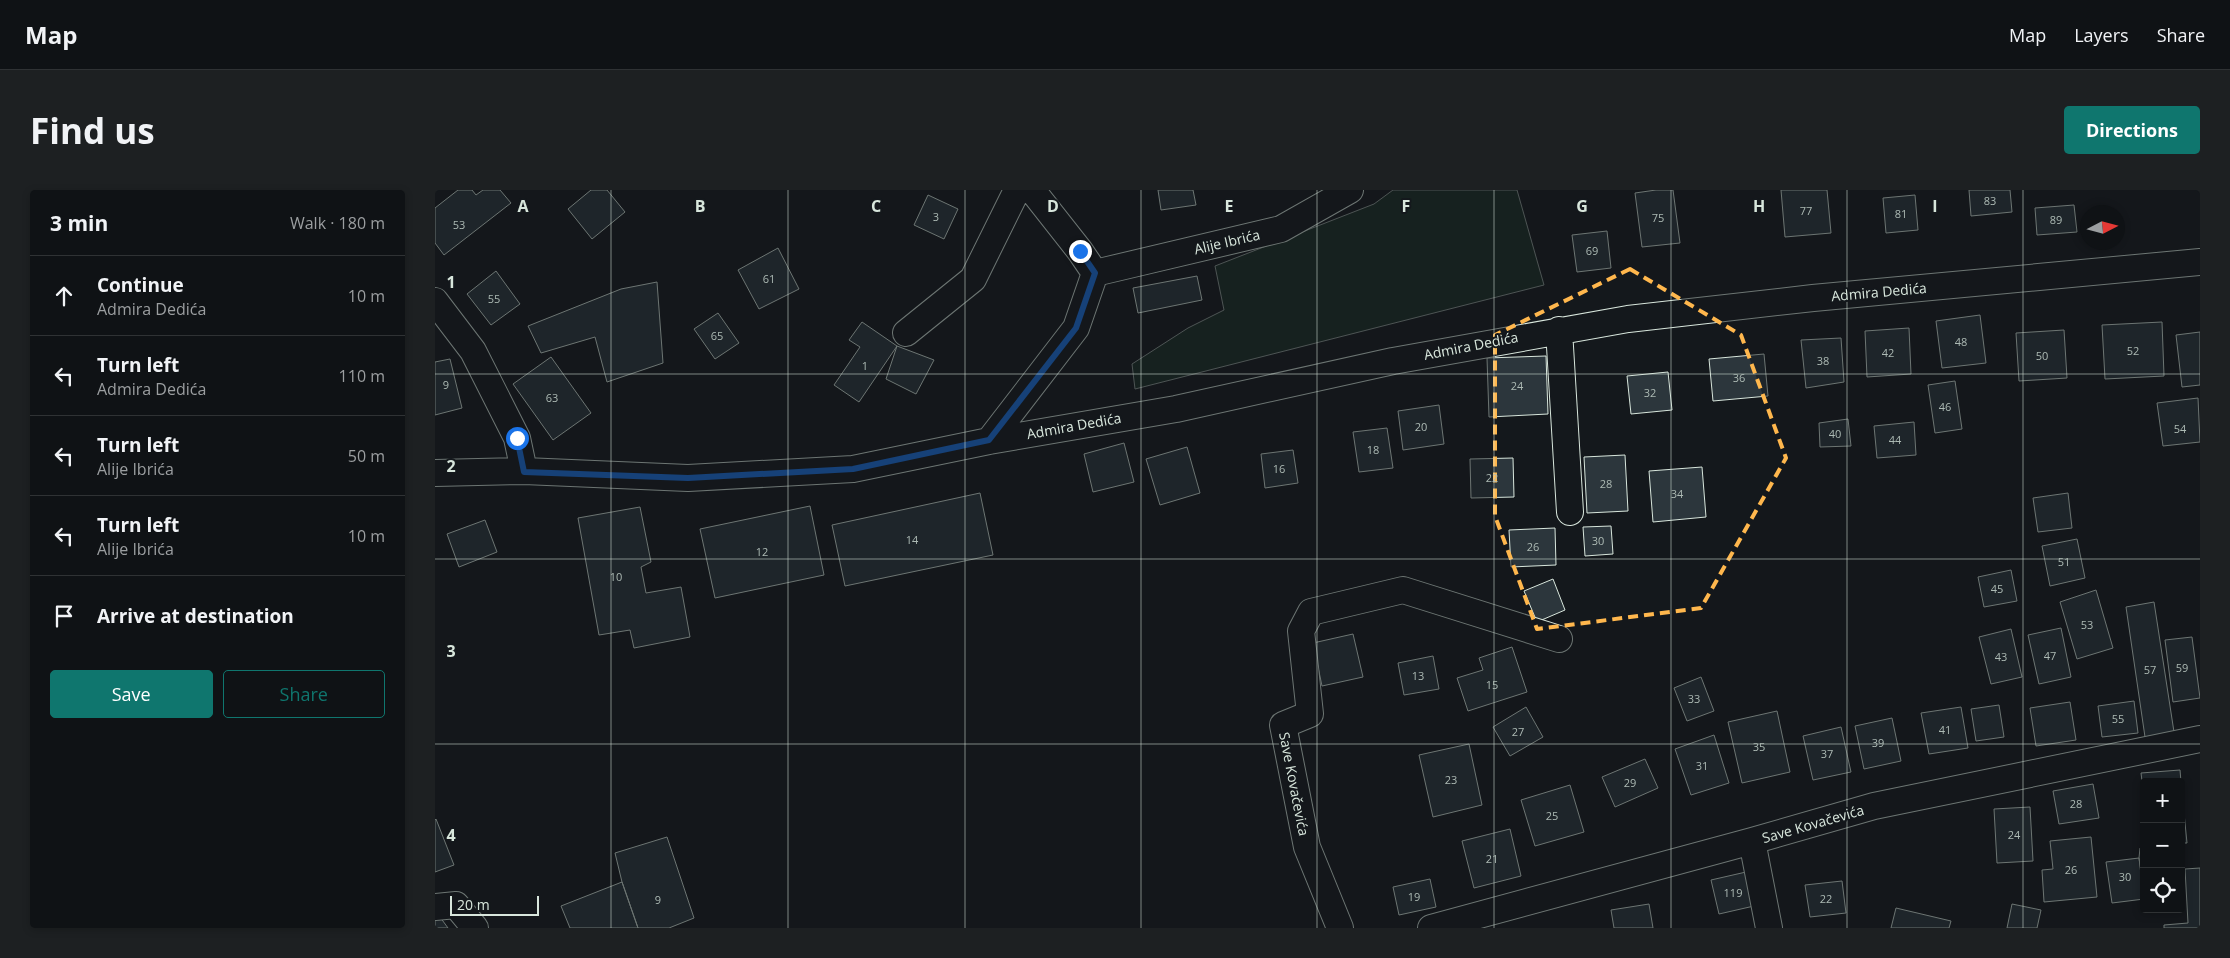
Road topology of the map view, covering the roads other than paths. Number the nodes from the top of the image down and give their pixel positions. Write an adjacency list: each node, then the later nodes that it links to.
1 (1017, 190): 8 (street)
2 (1032, 190): 5 (street)
3 (1350, 190): 5 (street, Alije Ibrića)
4 (2200, 262): 7 (street, Admira Dedića)
5 (1095, 273): 9 (street)
6 (435, 301): 10 (street)
7 (1559, 330): 9 (street, Admira Dedića); 12 (street)
8 (905, 333)
9 (989, 440): 10 (street, Admira Dedića)
10 (524, 472): 11 (street, Admira Dedića)
11 (435, 473)
12 (1570, 512)
13 (1559, 639): 18 (street, Save Kovačevića)
14 (2200, 739): 15 (street, Save Kovačevića)
15 (1752, 841): 19 (street, Save Kovačevića); 20 (street)
16 (435, 907): 17 (street)
17 (475, 928)
18 (1340, 928)
19 (1431, 928)
20 (1769, 928)

